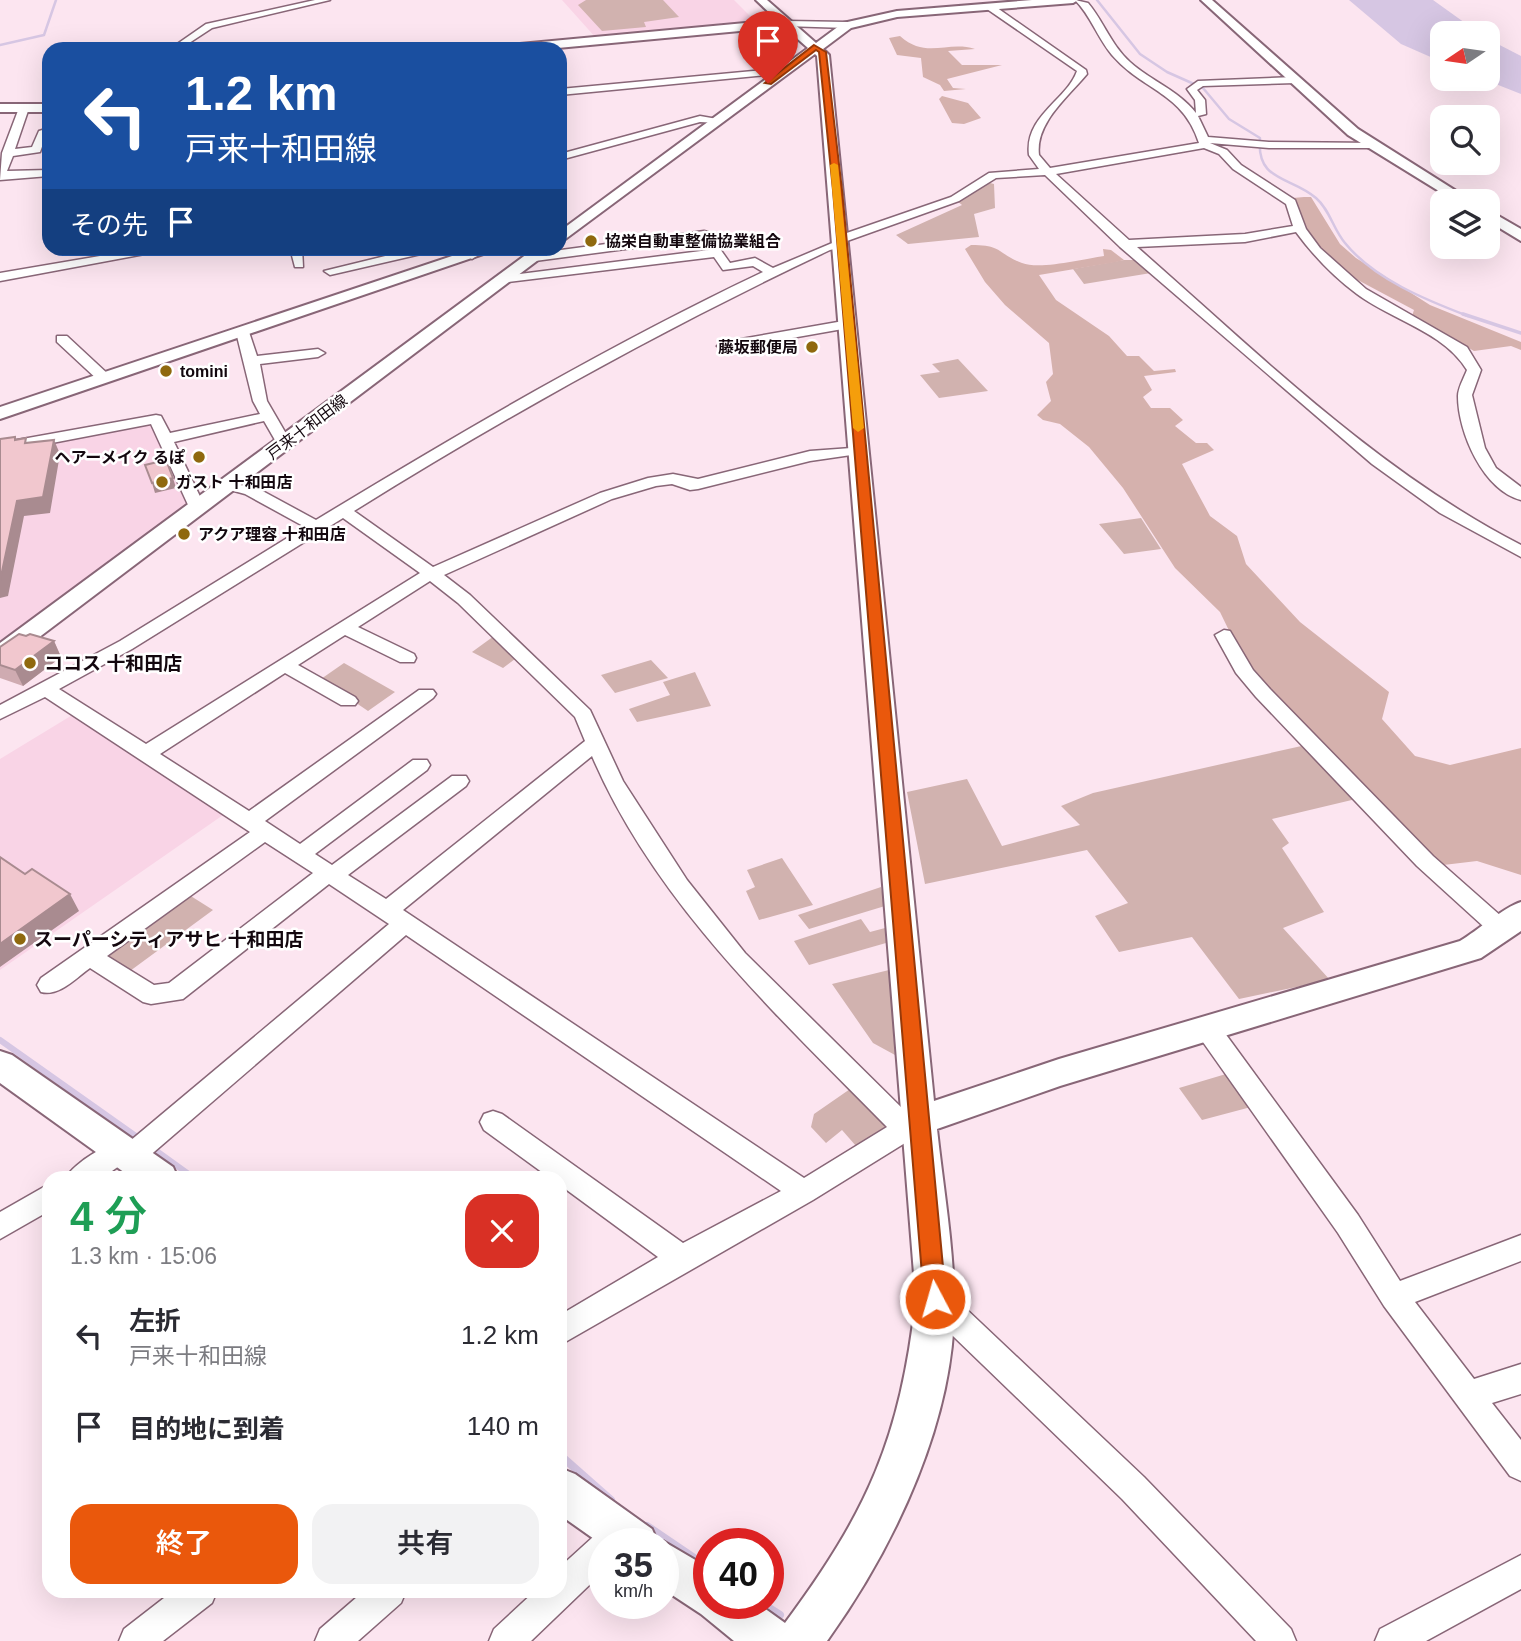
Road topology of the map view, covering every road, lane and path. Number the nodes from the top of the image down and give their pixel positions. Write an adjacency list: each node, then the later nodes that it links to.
1 (326, 0): 10 (street)
2 (761, 0): 8 (street)
3 (1073, 0): 6 (street)
4 (1079, 0): 20 (street)
5 (1206, 0): 14 (street)
6 (1005, 3): 7 (street)
7 (990, 6): 9 (street); 25 (street)
8 (786, 23): 9 (street); 11 (street); 12 (street)
9 (847, 25): 12 (street)
10 (185, 42)
11 (567, 44)
12 (816, 47): 13 (street); 33 (street)
13 (785, 71): 15 (street); 19 (street)
14 (1295, 80): 20 (street); 22 (street)
15 (567, 91)
16 (42, 107): 18 (street)
17 (0, 108): 18 (street)
18 (24, 108): 23 (street)
19 (718, 120): 24 (street); 31 (street)
20 (1203, 134): 22 (street); 25 (street); 30 (street)
21 (42, 135): 23 (street)
22 (1374, 145): 28 (street)
23 (7, 153): 27 (street)
24 (567, 155)
25 (1048, 172): 33 (street); 34 (street)
26 (42, 173): 27 (street)
27 (0, 176)
28 (1446, 189)
29 (1500, 223): 32 (street)
30 (1300, 228): 34 (street); 63 (street)
31 (567, 233)
32 (1521, 236)
33 (842, 241): 46 (street); 49 (street)
34 (1124, 244): 67 (street)
35 (567, 250): 36 (street)
36 (717, 253): 46 (street); 48 (street)
37 (73, 256): 44 (street)
38 (127, 256): 44 (street)
39 (298, 256): 43 (street)
40 (394, 256): 45 (street)
41 (454, 256): 50 (street)
42 (537, 256): 48 (street, 戸来十和田線)
43 (299, 264)
44 (78, 265): 47 (street)
45 (330, 271)
46 (773, 273): 65 (street)
47 (0, 277)
48 (504, 280): 59 (street, 戸来十和田線)
49 (849, 324): 52 (street); 61 (street)
50 (243, 332): 54 (street); 55 (street)
51 (62, 339): 55 (street)
52 (724, 346)
53 (318, 353): 54 (street)
54 (252, 361): 57 (street)
55 (104, 378): 56 (street)
56 (0, 413)
57 (268, 416): 58 (street); 59 (street)
58 (166, 439): 60 (street); 64 (street)
59 (284, 444): 62 (street, 戸来十和田線)
60 (0, 448)
61 (860, 450): 68 (street); 92 (street)
62 (229, 485): 64 (street, 戸来十和田線); 66 (street)
63 (1521, 495)
64 (197, 507): 71 (street, 戸来十和田線)
65 (342, 510): 66 (street); 68 (street)
66 (316, 527): 74 (street)
67 (1521, 552)
68 (433, 574): 69 (street); 78 (street)
69 (346, 628): 72 (street); 73 (street)
70 (1224, 635): 86 (street)
71 (0, 655)
72 (407, 658)
73 (286, 666): 76 (street); 79 (street)
74 (45, 688): 77 (street); 79 (street)
75 (426, 694): 82 (street)
76 (348, 701)
77 (0, 713)
78 (596, 742): 85 (street); 92 (street)
79 (145, 754): 82 (street)
80 (420, 765): 83 (street)
81 (459, 780): 84 (street)
82 (256, 827): 83 (street); 87 (street)
83 (299, 855): 84 (street)
84 (330, 875): 85 (street); 87 (street)
85 (396, 918): 93 (street); 98 (street)
86 (1511, 922): 89 (street)
87 (89, 956): 88 (street)
88 (50, 985)
89 (1207, 1028): 92 (street); 103 (street)
90 (0, 1065): 93 (street)
91 (494, 1122): 96 (street)
92 (911, 1125): 98 (street); 104 (street)
93 (137, 1148): 94 (street); 95 (street)
94 (93, 1171)
95 (155, 1171)
96 (562, 1171)
97 (567, 1175): 102 (street)
98 (804, 1192): 102 (street)
99 (42, 1200): 100 (street)
100 (0, 1227)
101 (1521, 1248): 103 (street)
102 (682, 1258): 105 (street)
103 (1394, 1297): 107 (street)
104 (935, 1299): 122 (street); 123 (street)
105 (567, 1327)
106 (1521, 1379): 107 (street)
107 (1469, 1395): 108 (street)
108 (1521, 1465)
109 (567, 1496): 110 (street)
110 (602, 1528)
111 (588, 1566): 113 (street)
112 (1521, 1571): 124 (street)
113 (567, 1583)
114 (191, 1598): 118 (street)
115 (381, 1598): 119 (street)
116 (551, 1598): 120 (street)
117 (741, 1619): 121 (street)
118 (136, 1641)
119 (332, 1641)
120 (506, 1641)
121 (772, 1641)
122 (800, 1641)
123 (1279, 1641)
124 (1392, 1641)

